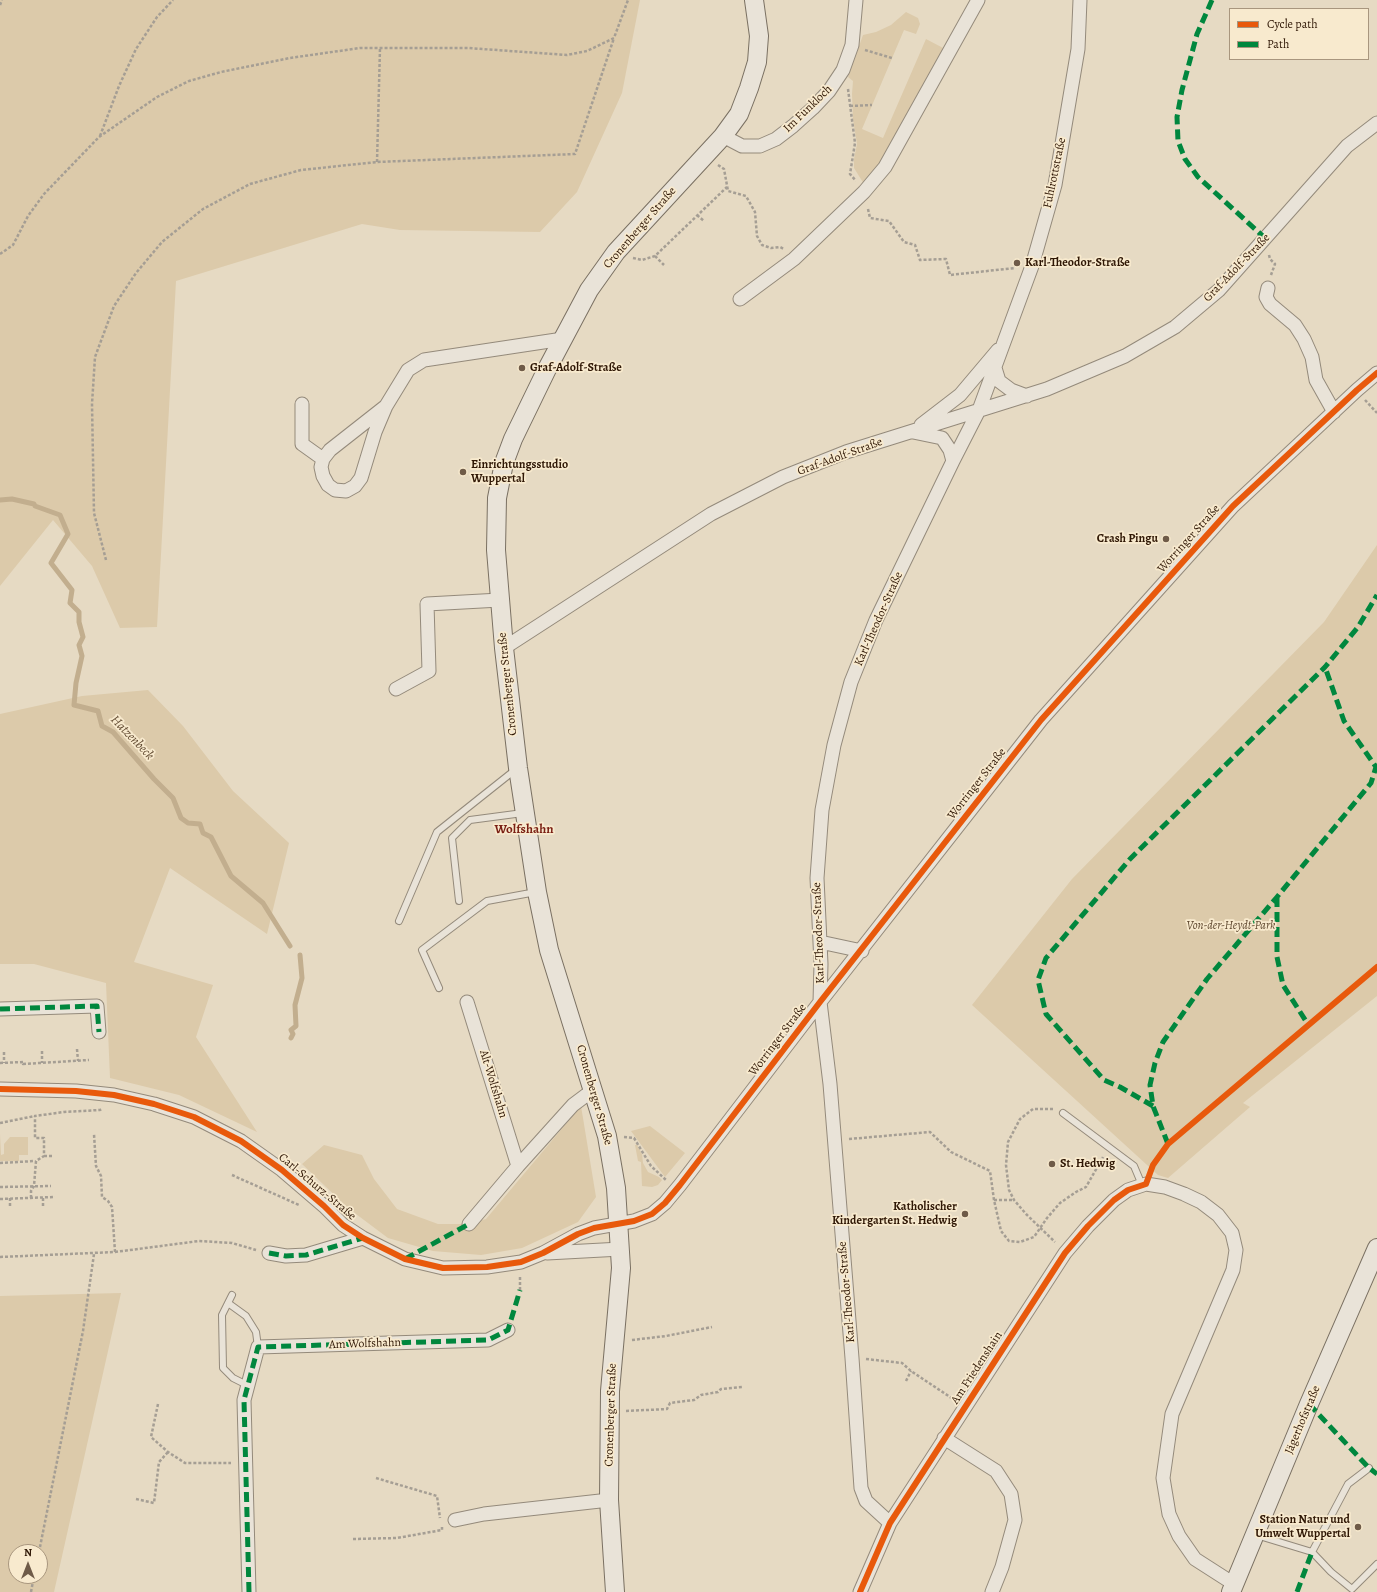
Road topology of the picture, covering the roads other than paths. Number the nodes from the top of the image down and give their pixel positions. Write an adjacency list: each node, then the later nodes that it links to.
1 (754, 0): 6 (main road, Cronenberger Straße)
2 (856, 0): 6 (street, Im Funkloch)
3 (978, 0): 8 (street)
4 (1080, 0): 10 (street, Fuhlrottstraße)
5 (1377, 122): 13 (street, Graf-Adolf-Straße)
6 (723, 136): 9 (main road, Cronenberger Straße)
7 (1268, 288): 17 (street)
8 (740, 299)
9 (563, 339): 15 (street); 21 (main road, Cronenberger Straße)
10 (1005, 341): 11 (street, Fuhlrottstraße); 18 (street, Fuhlrottstraße)
11 (996, 368): 13 (street); 16 (street, Fuhlrottstraße)
12 (1377, 373): 17 (street, Worringer Straße)
13 (1027, 396): 16 (street, Graf-Adolf-Straße)
14 (302, 404): 19 (street)
15 (386, 406): 19 (street); 19 (street)
16 (979, 410): 18 (street, Graf-Adolf-Straße); 20 (street, Karl-Theodor-Straße)
17 (1334, 412): 30 (street, Worringer Straße)
18 (911, 432): 20 (street, Graf-Adolf-Straße); 22 (street, Graf-Adolf-Straße)
19 (322, 459)
20 (953, 461): 29 (street, Karl-Theodor-Straße)
21 (500, 600): 22 (main road, Cronenberger Straße); 23 (street)
22 (504, 648): 24 (main road, Cronenberger Straße)
23 (396, 688)
24 (518, 768): 25 (main road, Cronenberger Straße); 28 (lane)
25 (525, 813): 26 (main road, Cronenberger Straße); 27 (lane)
26 (537, 892): 31 (lane); 37 (main road, Cronenberger Straße)
27 (459, 901)
28 (399, 921)
29 (820, 942): 30 (street); 33 (street, Karl-Theodor-Straße)
30 (862, 950): 33 (street, Worringer Straße)
31 (439, 988)
32 (467, 1002): 39 (street, Alt-Wolfshahn)
33 (820, 1002): 42 (street, Worringer Straße); 57 (street, Karl-Theodor-Straße)
34 (0, 1009): 35 (street)
35 (99, 1032)
36 (0, 1089): 43 (street, Carl-Schurz-Straße)
37 (594, 1090): 39 (street); 42 (main road, Cronenberger Straße)
38 (1063, 1113): 40 (lane)
39 (518, 1166): 41 (street)
40 (1142, 1185): 53 (street, Am Friedenshain); 61 (street, Am Friedenshain)
41 (469, 1224)
42 (619, 1224): 45 (main road, Cronenberger Straße); 47 (street, Carl-Schurz-Straße)
43 (363, 1238): 46 (street, Carl-Schurz-Straße); 47 (street, Carl-Schurz-Straße)
44 (1377, 1248): 58 (main road, Jägerhofstraße)
45 (620, 1249): 47 (street, Carl-Schurz-Straße); 55 (main road, Cronenberger Straße)
46 (269, 1253)
47 (543, 1253)
48 (232, 1295): 49 (lane)
49 (228, 1303): 51 (lane); 52 (lane)
50 (508, 1330): 51 (street, Am Wolfshahn)
51 (258, 1347): 52 (street)
52 (248, 1386): 62 (street)
53 (944, 1438): 57 (street, Am Friedenshain); 65 (street)
54 (1369, 1468): 59 (lane)
55 (609, 1500): 56 (street); 63 (main road, Cronenberger Straße)
56 (455, 1520)
57 (890, 1523): 64 (street, Am Friedenshain)
58 (1255, 1534): 59 (lane); 61 (main road, Jägerhofstraße)
59 (1312, 1552): 60 (lane)
60 (1377, 1564)
61 (1232, 1588)
62 (249, 1592)
63 (615, 1592)
64 (860, 1592)
65 (992, 1592)

